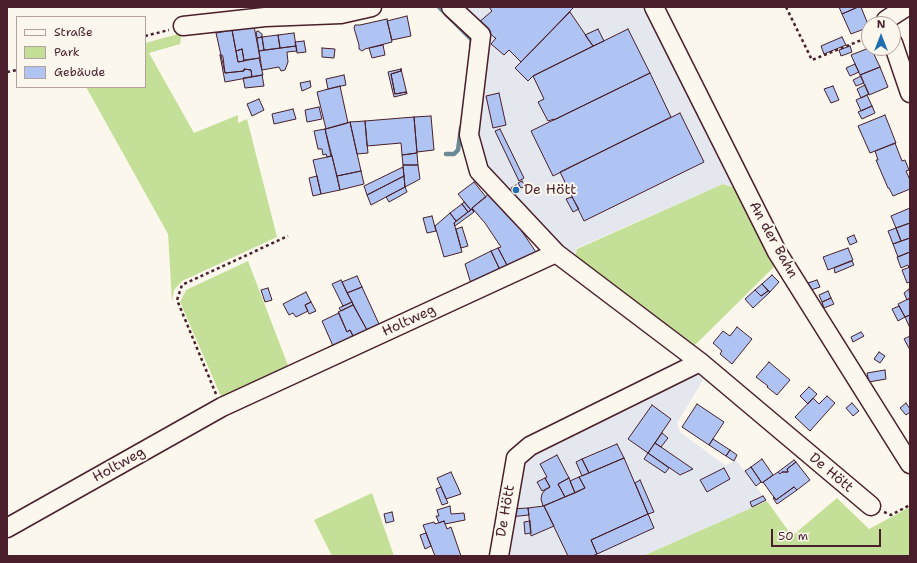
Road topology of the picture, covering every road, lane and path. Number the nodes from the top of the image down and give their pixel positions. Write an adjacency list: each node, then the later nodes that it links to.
1 (372, 7): 7 (street)
2 (451, 7): 13 (street)
3 (654, 7): 16 (street, An der Bahn)
4 (786, 7): 9 (path)
5 (906, 7): 6 (street)
6 (887, 16)
7 (183, 26): 8 (path)
8 (146, 36)
9 (861, 40)
10 (898, 56): 11 (street)
11 (908, 84)
12 (288, 236): 15 (path)
13 (556, 253): 14 (street, De Hött); 15 (street, Holtweg)
14 (700, 362): 17 (street, De Hött); 20 (street, De Hött)
15 (222, 407): 19 (street, Holtweg)
16 (910, 464)
17 (870, 506): 18 (path)
18 (910, 506)
19 (7, 528)
20 (499, 556)

